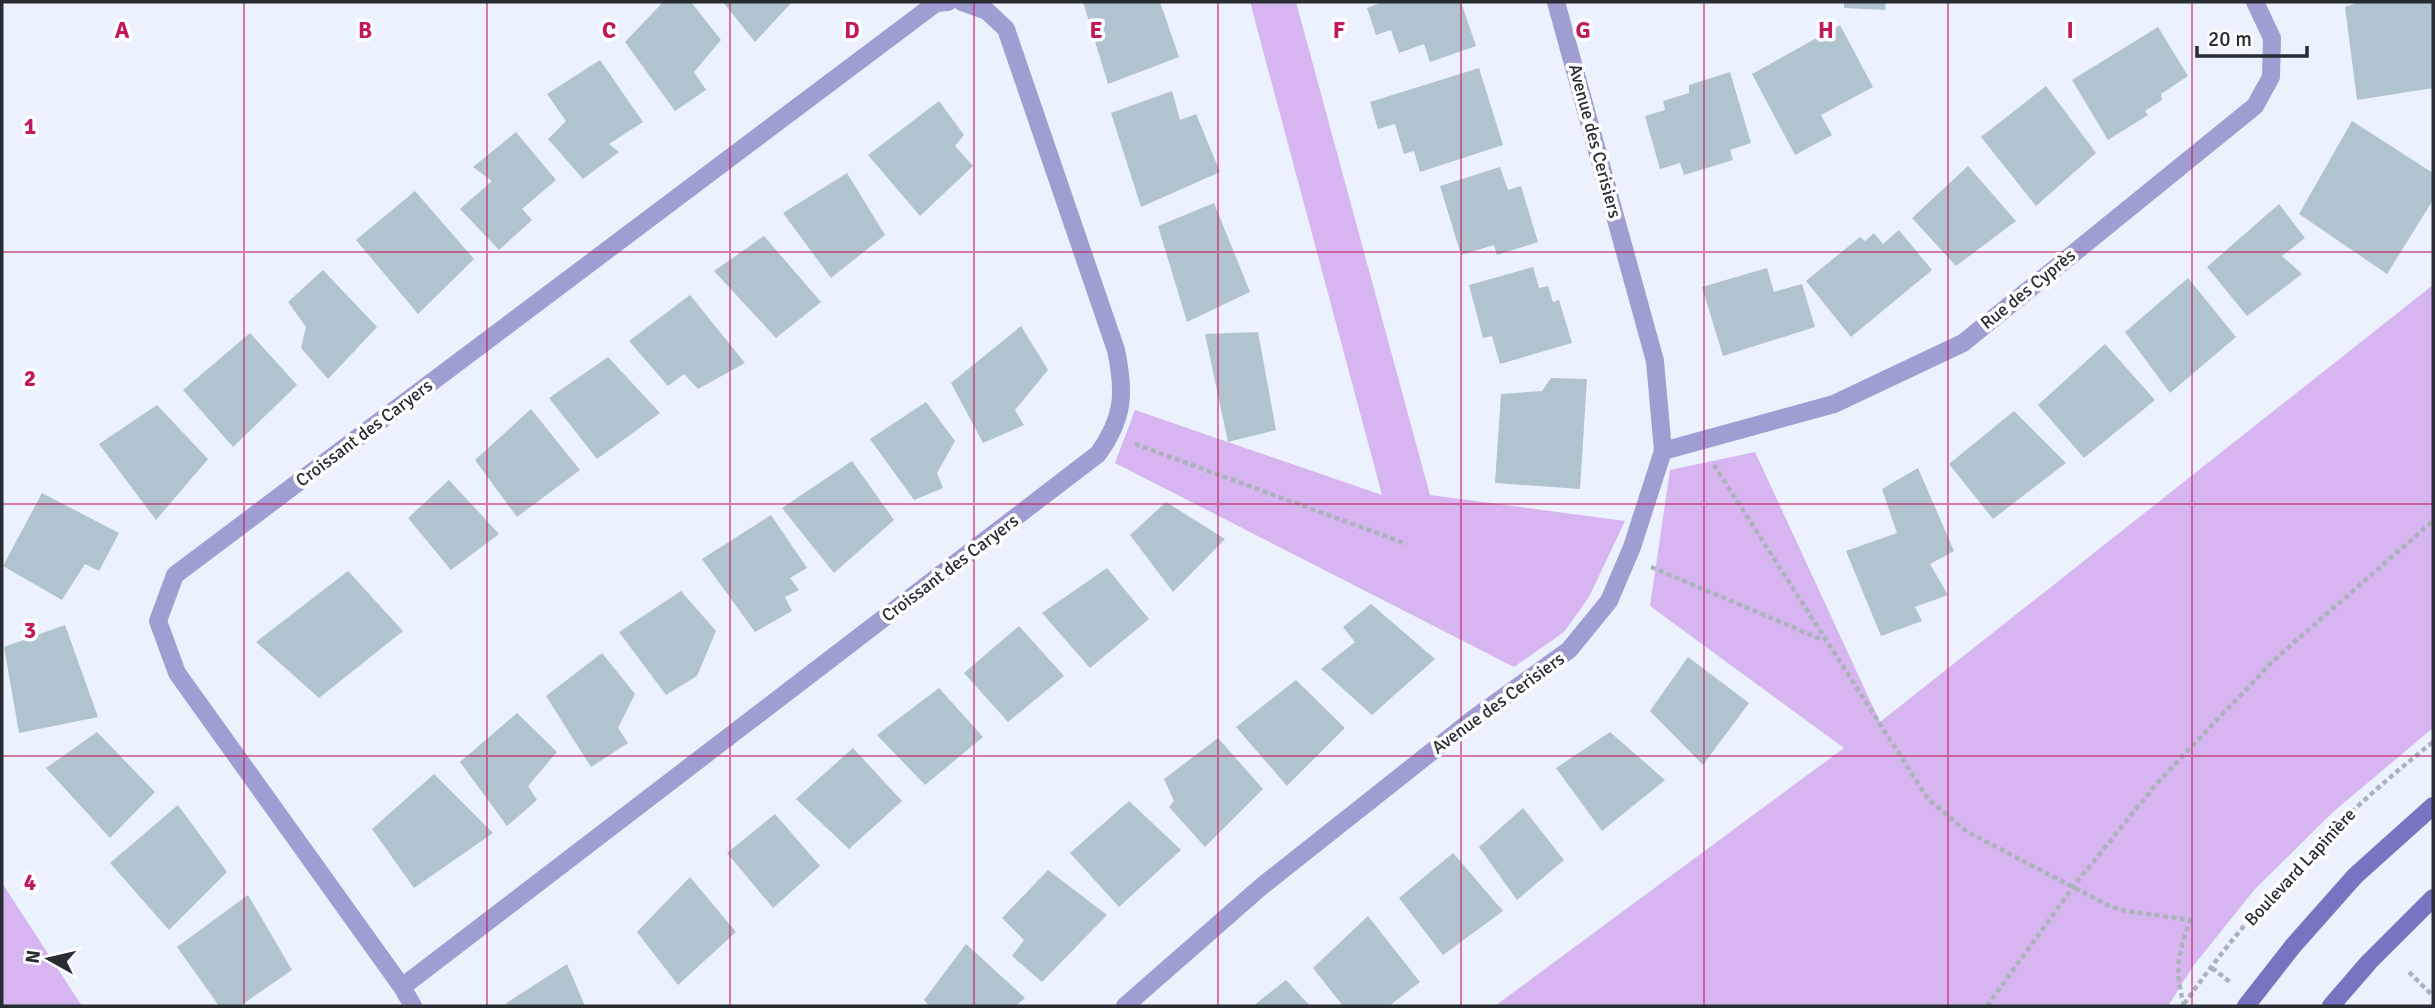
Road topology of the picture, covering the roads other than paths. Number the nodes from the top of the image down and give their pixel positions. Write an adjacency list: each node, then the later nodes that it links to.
1 (948, 2): 8 (street, Croissant des Caryers)
2 (962, 2): 8 (street, Croissant des Caryers)
3 (2255, 2): 5 (street, Rue des Cyprès)
4 (1560, 3): 5 (street, Avenue des Cerisiers)
5 (1663, 450): 10 (street, Avenue des Cerisiers)
6 (2433, 806): 11 (main road)
7 (2433, 898): 12 (main road)
8 (402, 987): 9 (street, Croissant des Caryers)
9 (413, 1006)
10 (1125, 1006)
11 (2246, 1006)
12 (2331, 1006)

